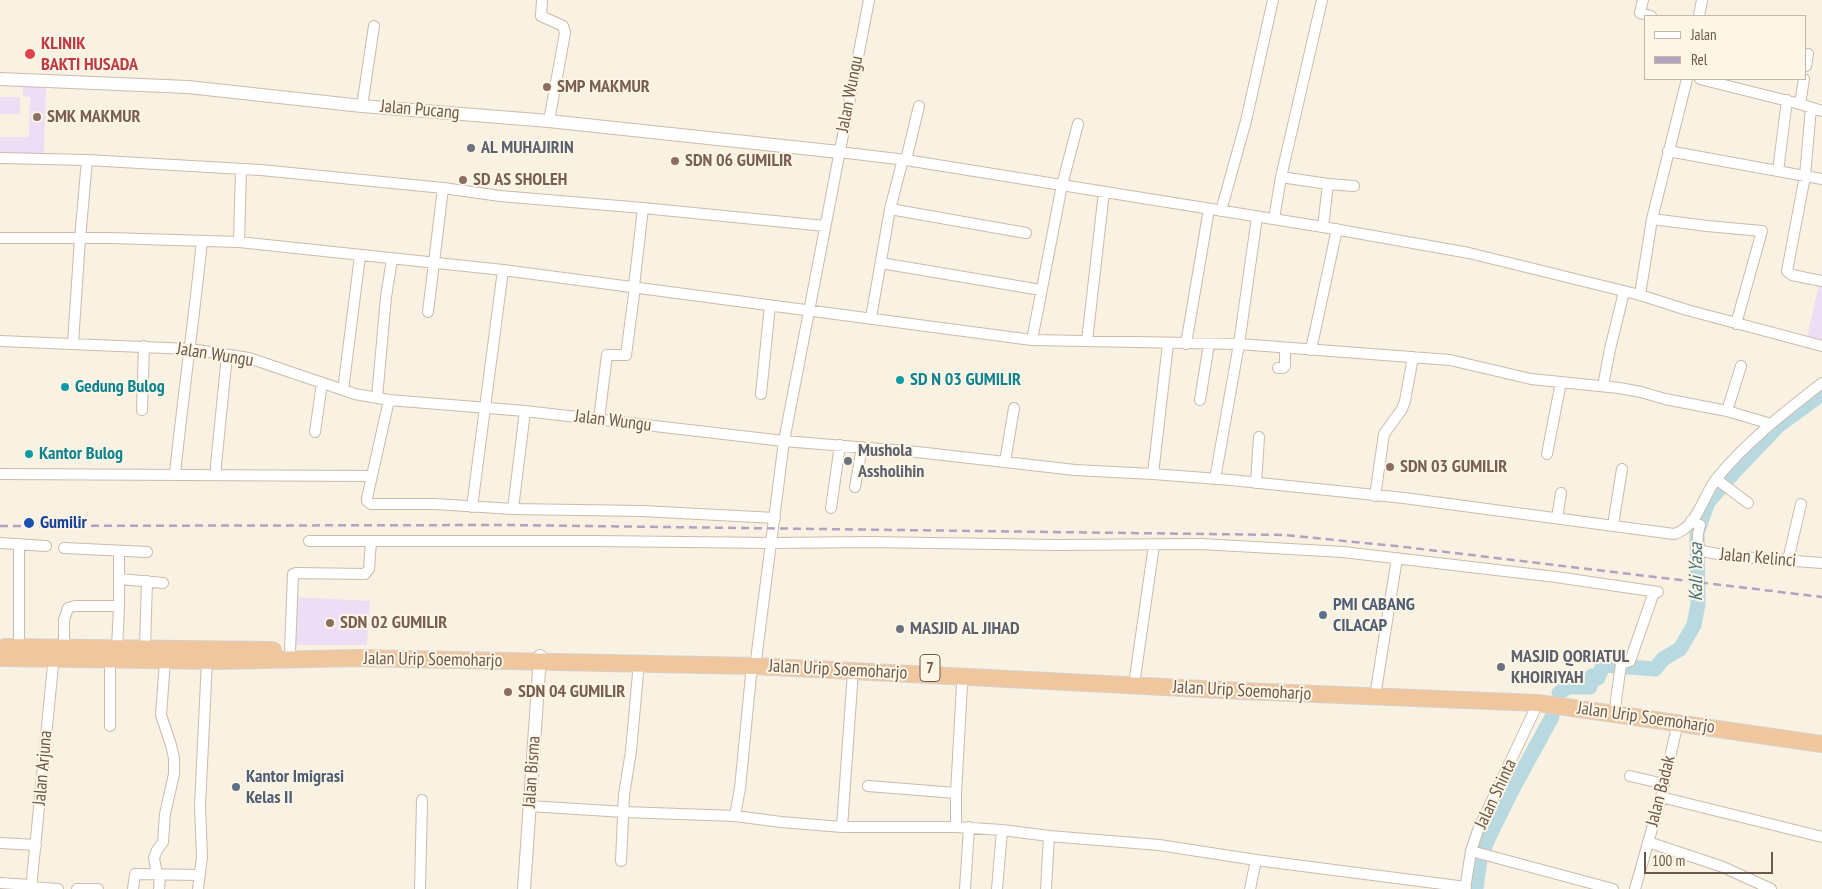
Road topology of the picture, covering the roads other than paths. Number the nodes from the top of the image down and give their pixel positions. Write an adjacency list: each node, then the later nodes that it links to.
1 (542, 0): 22 (street)
2 (869, 0): 25 (street, Jalan Wungu)
3 (1273, 0): 42 (street)
4 (1322, 0): 32 (street)
5 (1643, 0): 7 (street)
6 (1702, 0): 8 (street)
7 (1646, 15)
8 (1699, 15)
9 (374, 26): 18 (street)
10 (1808, 54): 11 (street)
11 (1807, 60)
12 (0, 80): 18 (street, Jalan Pucang)
13 (1687, 80): 24 (street)
14 (1704, 80): 16 (street)
15 (1804, 80): 17 (street)
16 (1787, 100): 17 (street); 30 (street)
17 (1800, 104): 20 (street)
18 (362, 106): 22 (street, Jalan Pucang)
19 (919, 106): 28 (street)
20 (1811, 108): 21 (street); 31 (street)
21 (1822, 111)
22 (549, 121): 25 (street, Jalan Pucang)
23 (1078, 124): 35 (street)
24 (1668, 151): 30 (street); 45 (street)
25 (839, 152): 28 (street); 46 (street, Jalan Wungu)
26 (0, 158): 27 (street)
27 (87, 160): 29 (street); 51 (street)
28 (904, 160): 35 (street); 40 (street)
29 (241, 170): 37 (street); 53 (street)
30 (1778, 171): 31 (street)
31 (1805, 176): 33 (street); 59 (street)
32 (1281, 177): 34 (street); 44 (street)
33 (1822, 179)
34 (1328, 184): 36 (street); 47 (street)
35 (1062, 185): 38 (street); 61 (street)
36 (1354, 186)
37 (443, 188): 39 (street); 56 (street)
38 (1104, 192): 41 (street); 71 (street)
39 (643, 208): 46 (street); 60 (street)
40 (890, 209): 49 (street); 57 (street)
41 (1209, 209): 42 (street); 74 (street)
42 (1221, 211): 43 (street)
43 (1257, 217): 44 (street); 76 (street)
44 (1274, 219): 47 (street)
45 (1652, 219): 63 (street); 68 (street)
46 (825, 226): 65 (street, Jalan Wungu)
47 (1323, 227): 48 (street)
48 (1337, 229): 62 (street); 81 (street)
49 (1026, 233)
50 (0, 238): 51 (street)
51 (80, 239): 52 (street); 72 (street)
52 (202, 241): 53 (street); 79 (street)
53 (238, 242): 54 (street)
54 (360, 256): 55 (street); 90 (street)
55 (392, 259): 56 (street); 92 (street)
56 (434, 262): 58 (street); 66 (street)
57 (880, 264): 61 (street); 67 (street)
58 (503, 270): 60 (street); 95 (street)
59 (1822, 281)
60 (634, 286): 64 (street); 100 (street)
61 (1041, 290): 69 (street)
62 (1624, 292): 63 (street); 89 (street)
63 (1640, 296): 68 (street)
64 (770, 305): 65 (street); 91 (street)
65 (809, 309): 67 (street); 104 (street, Jalan Wungu)
66 (428, 312)
67 (871, 318): 69 (street)
68 (1736, 324): 78 (street)
69 (1032, 340): 71 (street)
70 (0, 341): 72 (street, Jalan Wungu)
71 (1087, 341): 73 (street)
72 (73, 343): 77 (street, Jalan Wungu)
73 (1168, 344): 74 (street); 112 (street)
74 (1186, 344): 75 (street)
75 (1209, 344): 76 (street); 94 (street)
76 (1239, 344): 80 (street); 115 (street)
77 (144, 346): 79 (street, Jalan Wungu); 97 (street)
78 (1822, 346)
79 (190, 348): 82 (street, Jalan Wungu); 111 (street)
80 (1285, 348): 81 (street); 85 (street)
81 (1311, 350): 83 (street)
82 (227, 355): 88 (street, Jalan Wungu); 113 (street)
83 (1413, 357): 86 (street); 120 (street)
84 (1741, 366): 99 (street)
85 (1278, 368)
86 (1561, 382): 89 (street); 107 (street)
87 (1822, 382): 101 (street)
88 (322, 383): 90 (street, Jalan Wungu); 102 (street)
89 (1604, 383): 99 (street)
90 (343, 390): 92 (street, Jalan Wungu)
91 (761, 394)
92 (377, 398): 93 (street, Jalan Wungu)
93 (388, 400): 95 (street, Jalan Wungu); 114 (street)
94 (1200, 400)
95 (484, 408): 98 (street, Jalan Wungu); 123 (street)
96 (1014, 408): 108 (street)
97 (142, 410)
98 (525, 411): 100 (street, Jalan Wungu); 125 (street)
99 (1727, 411): 101 (street)
100 (599, 419): 104 (street, Jalan Wungu)
101 (1771, 424): 117 (street)
102 (315, 432)
103 (1259, 437): 116 (street)
104 (784, 441): 105 (street); 126 (street)
105 (840, 445): 106 (street); 124 (street)
106 (862, 447): 108 (street); 118 (street)
107 (1547, 454)
108 (1005, 462): 112 (street)
109 (1622, 469): 129 (street)
110 (0, 474): 111 (street)
111 (175, 474): 113 (street)
112 (1153, 474): 115 (street)
113 (216, 475): 114 (street)
114 (370, 476): 123 (street)
115 (1215, 479): 116 (street)
116 (1256, 483): 120 (street)
117 (1721, 483): 121 (street); 128 (street)
118 (855, 487)
119 (1561, 493): 127 (street)
120 (1375, 496): 127 (street)
121 (1748, 503)
122 (1801, 504): 141 (street)
123 (472, 507): 125 (street)
124 (831, 508)
125 (513, 509): 126 (street)
126 (775, 518): 133 (street)
127 (1557, 518): 129 (street)
128 (1695, 522): 129 (street); 141 (street, Jalan Kelinci)
129 (1613, 525)
130 (309, 541): 131 (street)
131 (370, 541): 133 (street); 151 (street)
132 (0, 543): 134 (street)
133 (772, 543): 135 (street); 157 (street)
134 (18, 544): 136 (street); 148 (street)
135 (1154, 545): 140 (street); 161 (street)
136 (46, 546)
137 (64, 548): 138 (street)
138 (119, 551): 139 (street); 143 (street)
139 (146, 552)
140 (1397, 558): 162 (street); 165 (street)
141 (1788, 560): 142 (street, Jalan Kelinci)
142 (1822, 561)
143 (120, 579): 144 (street); 146 (street)
144 (147, 582): 145 (street); 149 (street)
145 (163, 583)
146 (119, 607): 150 (street, Jalan Arjuna); 152 (street)
147 (0, 646): 148 (highway, Jalan Urip Soemoharjo / 7)
148 (19, 647): 150 (highway, Jalan Urip Soemoharjo / 7)
149 (145, 648): 151 (highway, Jalan Urip Soemoharjo / 7); 152 (highway, Jalan Urip Soemoharjo / 7)
150 (57, 650): 152 (highway, Jalan Urip Soemoharjo / 7); 153 (highway, Jalan Urip Soemoharjo / 7); 187 (street, Jalan Arjuna)
151 (290, 651): 154 (highway, Jalan Urip Soemoharjo / 7)
152 (114, 653): 155 (highway, Jalan Urip Soemoharjo / 7); 167 (street)
153 (0, 658)
154 (540, 659): 156 (highway, Jalan Urip Soemoharjo / 7); 157 (highway, Jalan Urip Soemoharjo / 7); 158 (highway, Jalan Urip Soemoharjo / 7); 176 (street, Jalan Bisma)
155 (165, 661): 156 (highway, Jalan Urip Soemoharjo / 7); 191 (street)
156 (207, 661): 192 (street)
157 (756, 663): 158 (highway, Jalan Urip Soemoharjo / 7); 159 (highway, Jalan Urip Soemoharjo / 7); 161 (highway, Jalan Urip Soemoharjo / 7); 178 (street)
158 (641, 664): 177 (street)
159 (853, 671): 160 (highway, Jalan Urip Soemoharjo / 7); 179 (street)
160 (965, 677): 163 (highway, Jalan Urip Soemoharjo / 7); 173 (street)
161 (1135, 678): 163 (highway, Jalan Urip Soemoharjo / 7)
162 (1376, 690): 163 (highway, Jalan Urip Soemoharjo / 7); 165 (highway, Jalan Urip Soemoharjo / 7)
163 (1349, 692): 164 (highway, Jalan Urip Soemoharjo / 7)
164 (1538, 703): 166 (highway, Jalan Urip Soemoharjo / 7); 188 (street, Jalan Shinta)
165 (1615, 708): 168 (highway, Jalan Urip Soemoharjo / 7)
166 (1681, 723): 169 (highway, Jalan Urip Soemoharjo / 7); 171 (street, Jalan Badak)
167 (110, 726)
168 (1822, 739)
169 (1822, 744)
170 (1630, 776): 171 (street)
171 (1664, 784): 174 (street, Jalan Badak)
172 (868, 786): 173 (street)
173 (956, 793): 180 (street)
174 (1661, 798): 184 (street); 185 (street, Jalan Badak)
175 (422, 800): 202 (street)
176 (530, 806): 177 (street); 203 (street, Jalan Bisma)
177 (624, 812): 178 (street); 190 (street)
178 (736, 816): 179 (street)
179 (842, 827): 180 (street)
180 (956, 827): 181 (street)
181 (969, 827): 182 (street); 204 (street)
182 (1002, 830): 183 (street); 205 (street)
183 (1049, 836): 189 (street); 206 (street)
184 (1822, 837)
185 (1648, 842): 209 (street, Jalan Badak); 210 (street)
186 (0, 843): 187 (street)
187 (36, 845): 194 (street, Jalan Arjuna)
188 (1479, 853): 195 (street, Jalan Shinta); 208 (street)
189 (1256, 860): 195 (street); 207 (street)
190 (621, 861)
191 (158, 875): 192 (street); 199 (street); 200 (street)
192 (199, 875): 201 (street)
193 (0, 883): 194 (street)
194 (31, 887): 196 (street)
195 (1465, 888)
196 (58, 889)
197 (77, 889): 198 (street)
198 (98, 889)
199 (133, 889)
200 (159, 889)
201 (198, 889)
202 (420, 889)
203 (524, 889)
204 (965, 889)
205 (997, 889)
206 (1046, 889)
207 (1250, 889)
208 (1613, 889)
209 (1635, 889)
210 (1771, 889)

